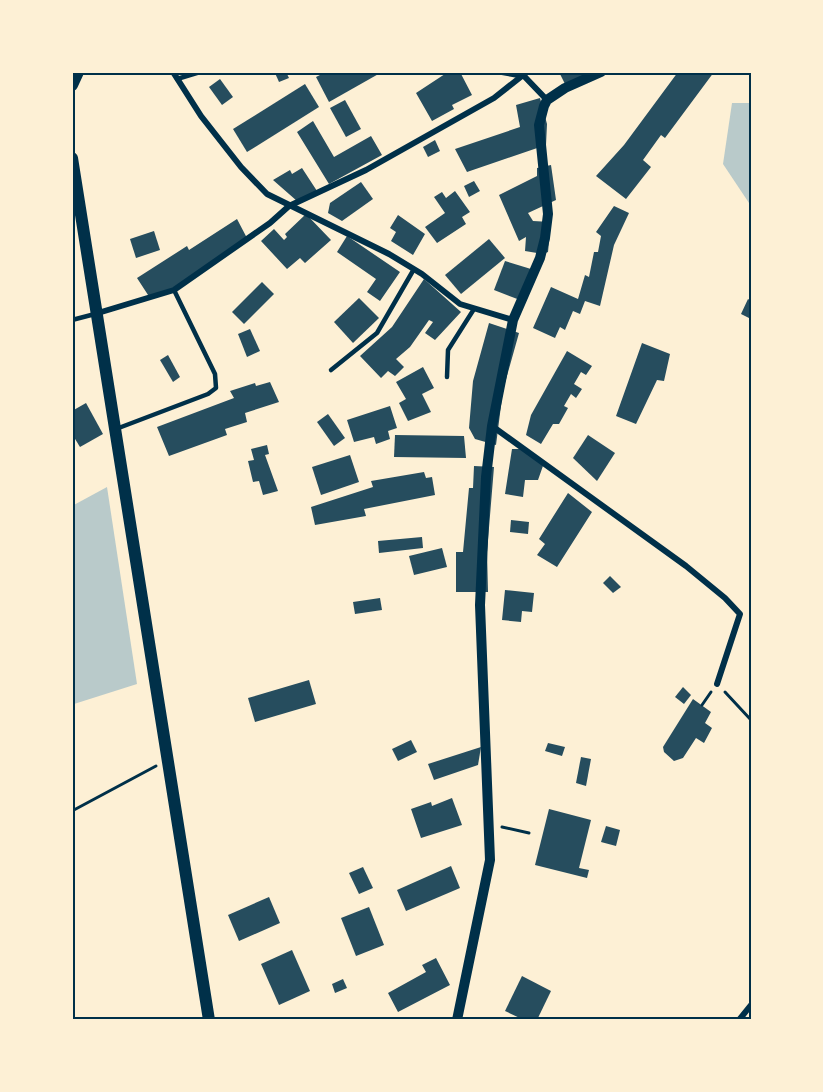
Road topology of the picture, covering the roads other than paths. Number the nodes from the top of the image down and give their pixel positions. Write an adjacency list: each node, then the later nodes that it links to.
1 (78, 72): 8 (main road)
2 (173, 72): 7 (street)
3 (200, 72): 7 (lane)
4 (502, 72): 6 (street)
5 (601, 72): 9 (street)
6 (526, 74): 9 (street); 11 (street)
7 (177, 79): 11 (street)
8 (72, 85)
9 (546, 100): 17 (street)
10 (72, 158): 15 (main road)
11 (289, 206): 12 (street); 13 (street)
12 (414, 269): 14 (street); 18 (lane)
13 (174, 290): 15 (street); 21 (lane)
14 (474, 309): 17 (street); 19 (lane)
15 (98, 313): 16 (lane); 21 (main road)
16 (72, 320)
17 (513, 320): 20 (street)
18 (332, 370)
19 (447, 377)
20 (492, 426): 22 (street); 25 (street)
21 (116, 429): 24 (main road)
22 (717, 684)
23 (751, 1005): 26 (street)
24 (209, 1020)
25 (457, 1020)
26 (739, 1020)

